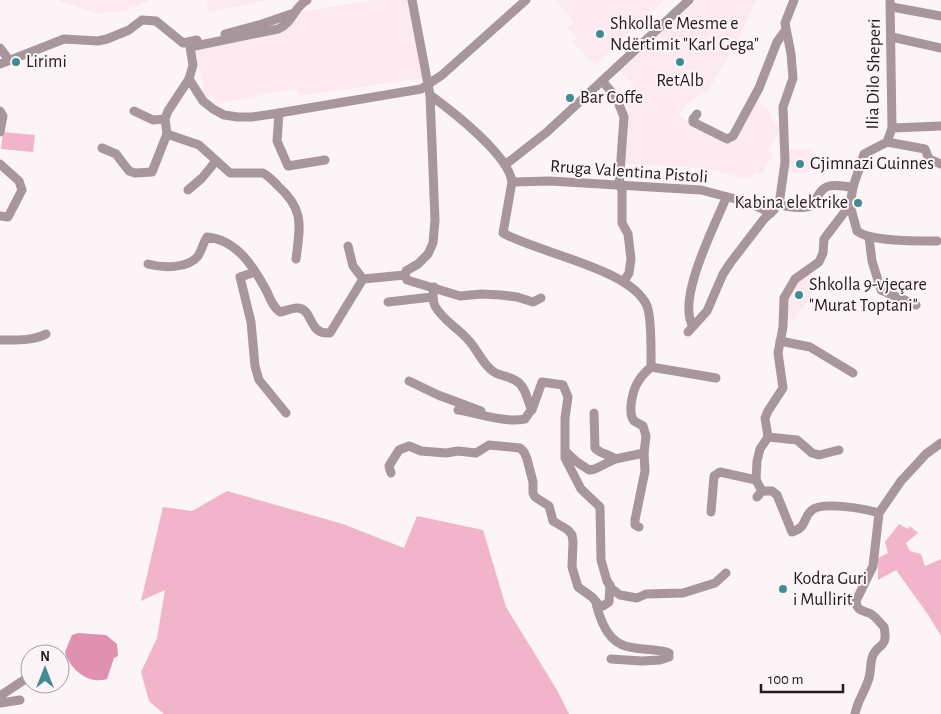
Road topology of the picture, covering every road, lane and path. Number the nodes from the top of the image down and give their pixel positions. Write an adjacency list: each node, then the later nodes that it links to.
1 (307, 0): 8 (street)
2 (412, 0): 16 (street)
3 (526, 0): 16 (street)
4 (688, 0): 15 (street)
5 (794, 0): 9 (street)
6 (891, 3): 7 (street); 10 (street, Ilia Dilo Sheperi)
7 (941, 16)
8 (292, 17): 13 (street); 14 (street)
9 (785, 31): 20 (street); 38 (street)
10 (892, 37): 12 (street); 23 (street, Ilia Dilo Sheperi)
11 (0, 48): 13 (street)
12 (941, 48)
13 (4, 62)
14 (189, 79): 19 (street); 21 (street)
15 (602, 81): 32 (street); 34 (street)
16 (429, 90): 19 (street); 32 (street); 48 (street)
17 (134, 110): 21 (street)
18 (0, 111): 24 (street)
19 (279, 113): 28 (street)
20 (697, 114)
21 (165, 119): 25 (street)
22 (941, 126): 23 (street)
23 (892, 128): 26 (street, Ilia Dilo Sheperi)
24 (0, 132)
25 (167, 134): 27 (street); 29 (street)
26 (887, 142): 31 (street); 35 (street)
27 (102, 148)
28 (325, 160)
29 (216, 161): 36 (street); 45 (street)
30 (0, 164): 41 (street)
31 (941, 164)
32 (505, 165): 33 (street)
33 (512, 182): 34 (street, Rruga Valentina Pistoli); 50 (street)
34 (621, 186): 37 (street, Rruga Valentina Pistoli); 50 (street)
35 (853, 187): 38 (street); 39 (street)
36 (188, 190)
37 (726, 198): 40 (street, Rruga Valentina Pistoli); 40 (street)
38 (779, 205): 40 (street)
39 (850, 205): 42 (street); 58 (street)
40 (771, 213)
41 (0, 216)
42 (869, 237): 43 (street); 55 (street)
43 (937, 241)
44 (348, 246): 49 (street)
45 (296, 259)
46 (148, 264): 47 (street)
47 (255, 272): 49 (street); 65 (street)
48 (405, 275): 49 (street); 51 (street)
49 (363, 279)
50 (624, 281): 59 (street)
51 (434, 287): 52 (street); 53 (street)
52 (432, 297): 54 (street); 64 (street)
53 (541, 298)
54 (388, 302)
55 (916, 305)
56 (46, 334): 57 (street)
57 (0, 340)
58 (780, 341): 60 (street); 68 (street)
59 (651, 367): 61 (street); 72 (street)
60 (853, 373)
61 (716, 378)
62 (409, 381): 67 (street)
63 (458, 410): 67 (street)
64 (532, 410): 67 (street); 70 (street)
65 (286, 413)
66 (594, 413): 73 (street)
67 (488, 415)
68 (768, 437): 71 (street); 75 (street)
69 (941, 443): 77 (street)
70 (564, 450): 73 (street); 80 (street)
71 (839, 450)
72 (644, 453): 73 (street); 78 (street)
73 (615, 459)
74 (391, 473): 81 (street)
75 (756, 480): 76 (street); 77 (street)
76 (711, 512)
77 (879, 512): 87 (street)
78 (639, 527)
79 (726, 573): 80 (street)
80 (610, 585): 81 (street)
81 (596, 602): 82 (street)
82 (611, 659)
83 (20, 683): 84 (street)
84 (0, 696)
85 (20, 700): 86 (street)
86 (0, 703)
87 (855, 714)

